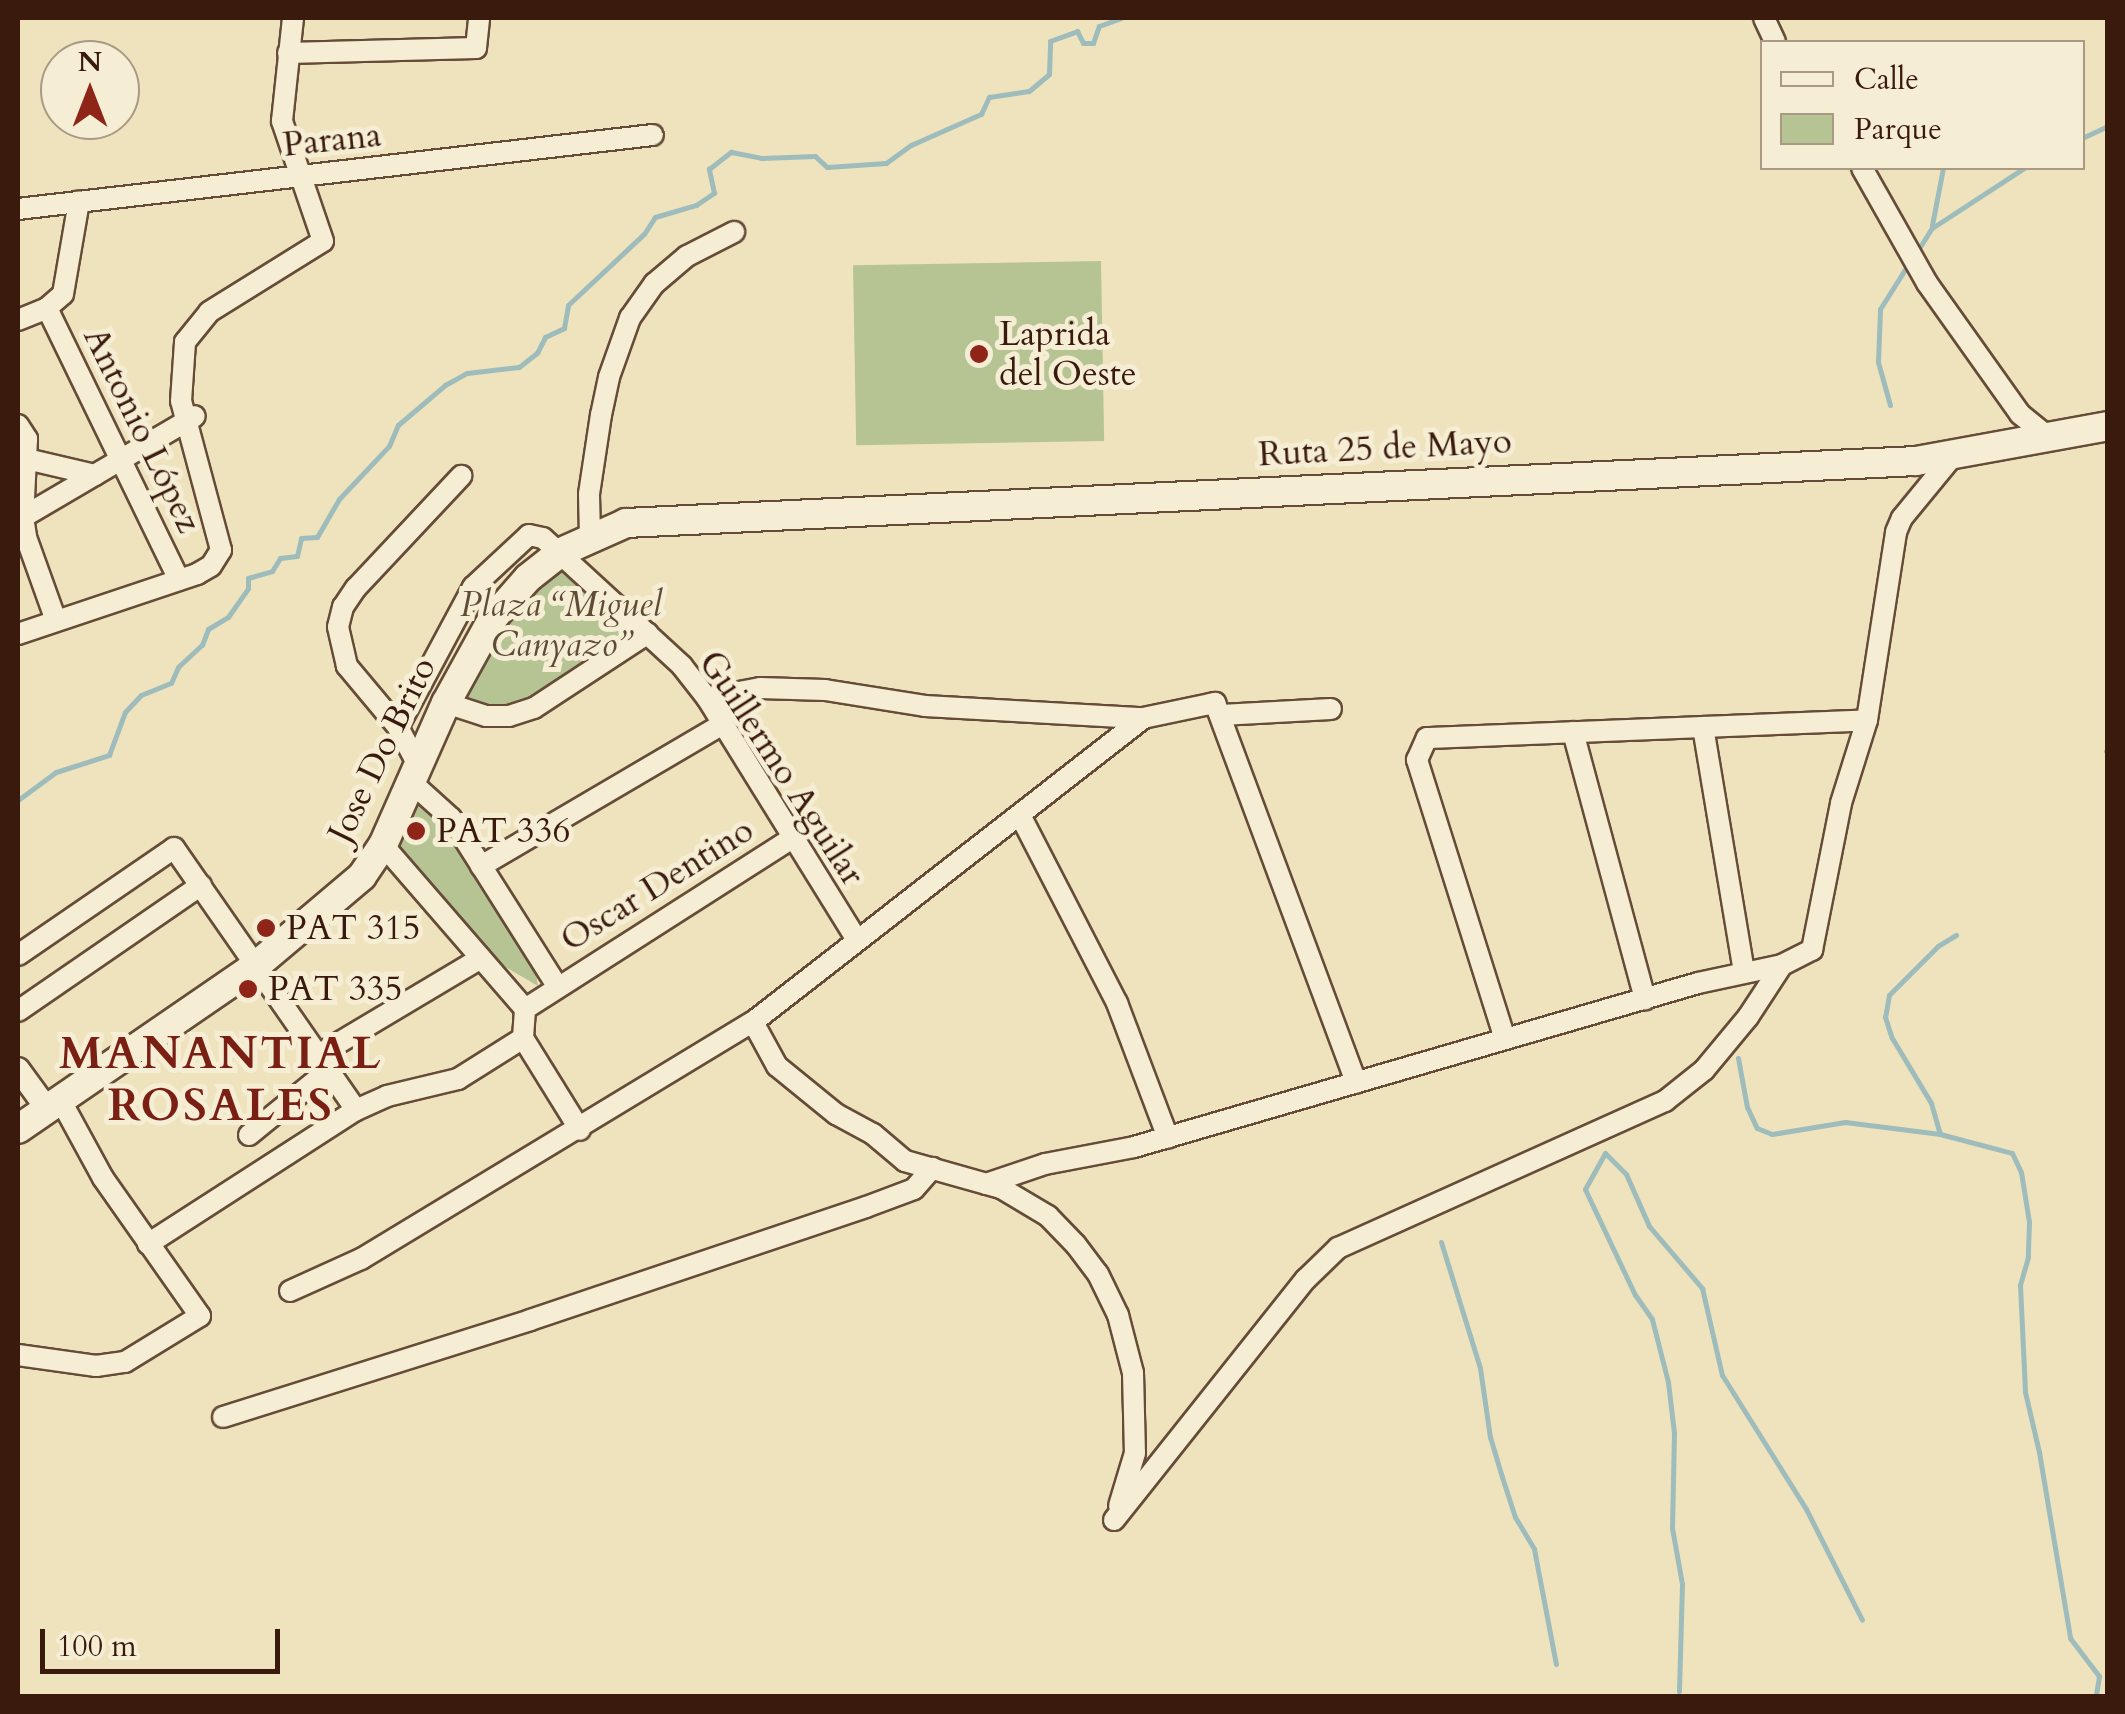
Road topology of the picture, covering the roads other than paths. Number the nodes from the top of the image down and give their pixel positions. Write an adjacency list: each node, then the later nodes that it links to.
1 (293, 18): 3 (street)
2 (479, 18): 3 (street)
3 (288, 54): 6 (street)
4 (653, 135): 6 (street, Parana)
5 (1863, 170): 15 (street)
6 (300, 177): 7 (street, Parana); 12 (street)
7 (79, 201): 8 (street, Parana); 10 (street)
8 (18, 209)
9 (734, 232): 23 (street)
10 (48, 308): 11 (street); 18 (street, Antonio López)
11 (18, 320)
12 (191, 418): 18 (street); 25 (street)
13 (18, 425): 17 (street)
14 (2108, 426): 15 (main road, Ruta 25 de Mayo)
15 (2050, 438): 16 (main road, Ruta 25 de Mayo)
16 (1953, 456): 22 (main road, Ruta 25 de Mayo); 34 (street)
17 (23, 458): 19 (street); 21 (street)
18 (120, 460): 19 (street); 25 (street, Antonio López)
19 (94, 475): 21 (street)
20 (462, 476): 36 (street)
21 (22, 516): 26 (street)
22 (663, 519): 23 (main road, Jose Do Brito)
23 (590, 536): 24 (main road, Jose Do Brito)
24 (561, 552): 27 (street, Guillermo Aguilar); 30 (main road, Jose Do Brito); 36 (street)
25 (179, 580): 26 (street)
26 (54, 618): 28 (street)
27 (648, 633): 29 (street, Guillermo Aguilar); 30 (street)
28 (18, 634)
29 (707, 698): 33 (street); 35 (street, Guillermo Aguilar)
30 (446, 703): 39 (main road, Jose Do Brito)
31 (1332, 709): 32 (street)
32 (1221, 715): 33 (street); 60 (street)
33 (1143, 718): 40 (street)
34 (1867, 720): 37 (street); 49 (street)
35 (723, 724): 41 (street, Guillermo Aguilar); 43 (street)
36 (398, 726): 39 (street)
37 (1703, 726): 38 (street); 50 (street)
38 (1573, 732): 52 (street); 57 (street)
39 (415, 774): 42 (main road, Jose Do Brito); 43 (street)
40 (1020, 815): 45 (street); 66 (street)
41 (791, 839): 45 (street, Guillermo Aguilar); 51 (street, Oscar Dentino)
42 (383, 845): 47 (street); 48 (main road, Jose Do Brito)
43 (481, 866): 51 (street)
44 (201, 885): 46 (street); 48 (street); 54 (street)
45 (858, 940): 55 (street)
46 (18, 955)
47 (482, 958): 53 (street); 58 (street)
48 (258, 964): 58 (street); 61 (main road, Jose Do Brito)
49 (1782, 966): 50 (street); 68 (street)
50 (1744, 973): 52 (street)
51 (558, 987): 53 (street, Oscar Dentino)
52 (1644, 999): 57 (street)
53 (525, 1009): 56 (street)
54 (18, 1011)
55 (753, 1022): 64 (street); 67 (street)
56 (523, 1038): 62 (street); 64 (street)
57 (1505, 1040): 60 (street)
58 (325, 1062): 62 (street); 65 (street)
59 (18, 1068): 61 (street)
60 (1356, 1083): 66 (street)
61 (54, 1105): 63 (main road, Jose Do Brito); 69 (street)
62 (356, 1110): 69 (street)
63 (18, 1129)
64 (580, 1130): 70 (street)
65 (249, 1136)
66 (1168, 1138): 68 (street)
67 (932, 1168): 68 (street); 72 (street)
68 (986, 1184)
69 (148, 1244): 71 (street)
70 (290, 1291)
71 (18, 1355)
72 (223, 1416)

